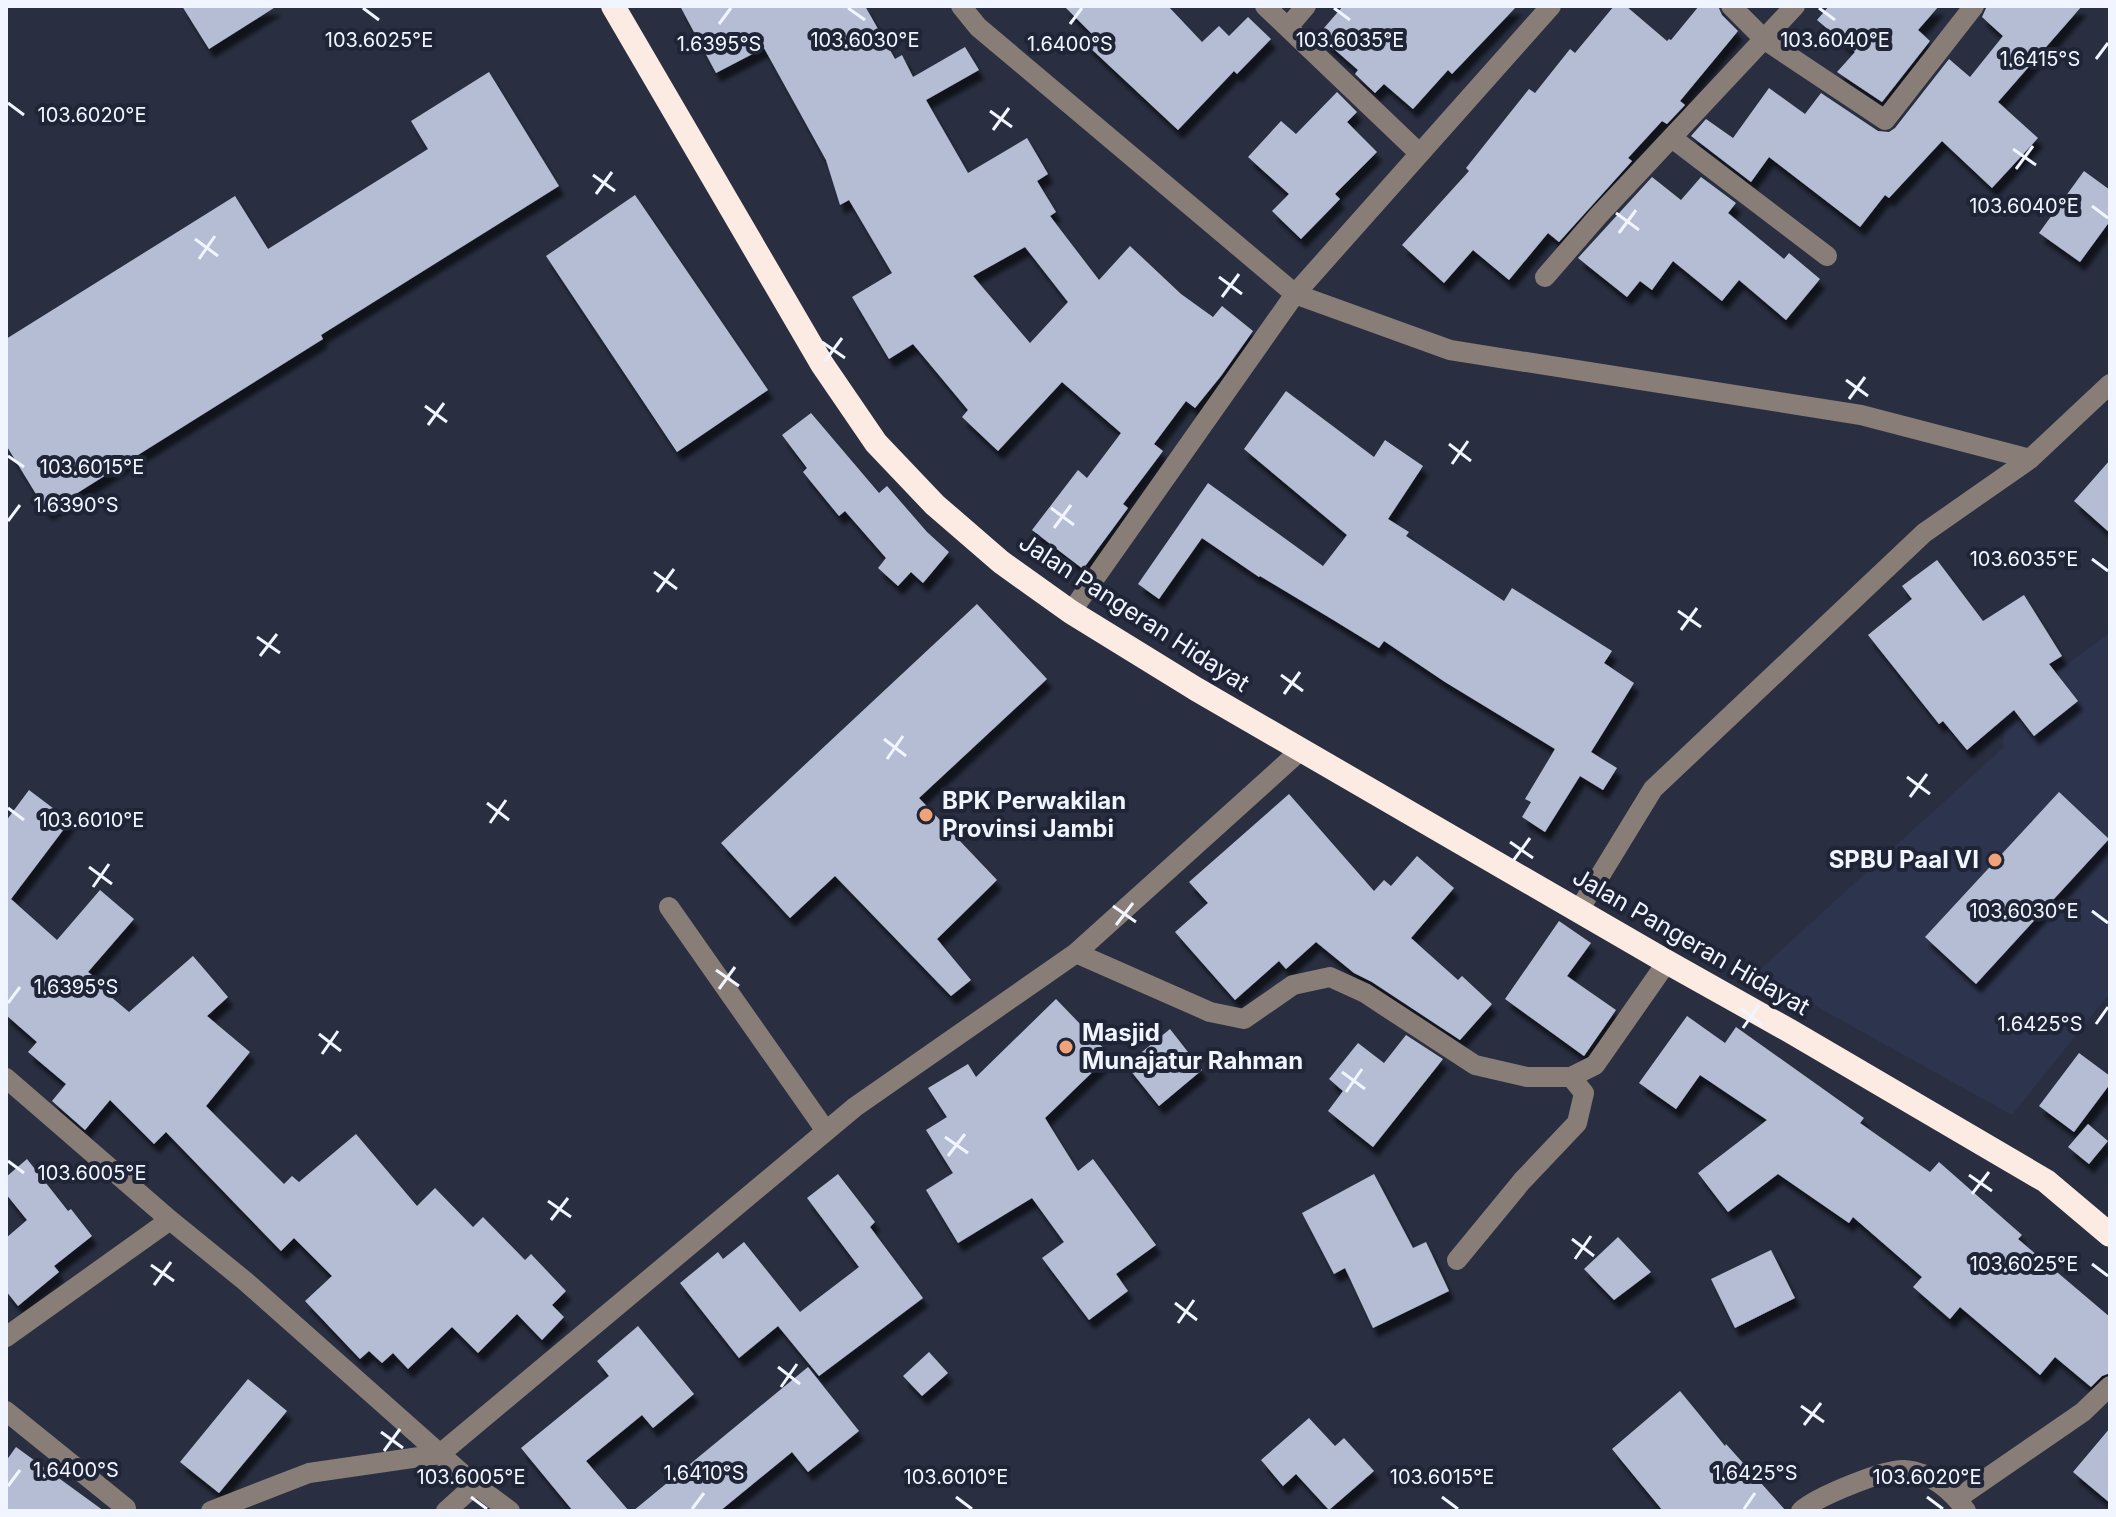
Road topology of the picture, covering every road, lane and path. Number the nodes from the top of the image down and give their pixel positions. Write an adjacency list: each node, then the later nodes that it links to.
1 (613, 6): 18 (highway, Jalan Pangeran Hidayat)
2 (961, 6): 15 (street)
3 (1265, 6): 9 (street)
4 (1306, 6): 9 (street)
5 (1551, 6): 12 (street)
6 (1731, 6): 10 (street)
7 (1795, 6): 10 (street)
8 (1974, 6): 10 (street)
9 (1288, 27): 12 (street)
10 (1765, 40): 11 (street)
11 (1672, 138): 13 (street); 14 (street)
12 (1419, 153): 15 (street)
13 (1827, 256)
14 (1545, 277)
15 (1295, 294): 17 (street); 18 (street)
16 (2110, 384): 17 (street)
17 (2030, 459): 21 (street)
18 (1071, 612): 19 (highway, Jalan Pangeran Hidayat)
19 (1301, 750): 21 (highway, Jalan Pangeran Hidayat); 22 (street)
20 (669, 907): 26 (street)
21 (1579, 910): 23 (highway, Jalan Pangeran Hidayat)
22 (1076, 953): 24 (street); 26 (street)
23 (1667, 962): 24 (street); 28 (highway, Jalan Pangeran Hidayat)
24 (1571, 1077): 29 (street)
25 (6, 1078): 27 (street)
26 (826, 1131): 33 (street)
27 (170, 1220): 30 (street); 33 (street)
28 (2110, 1235)
29 (1457, 1260)
30 (6, 1337)
31 (2110, 1386): 35 (street)
32 (6, 1411): 36 (street)
33 (440, 1454): 34 (street); 37 (street)
34 (475, 1485): 38 (street); 39 (street)
35 (1962, 1505): 40 (street)
36 (126, 1508)
37 (211, 1511)
38 (446, 1511)
39 (510, 1511)
40 (1801, 1511)

